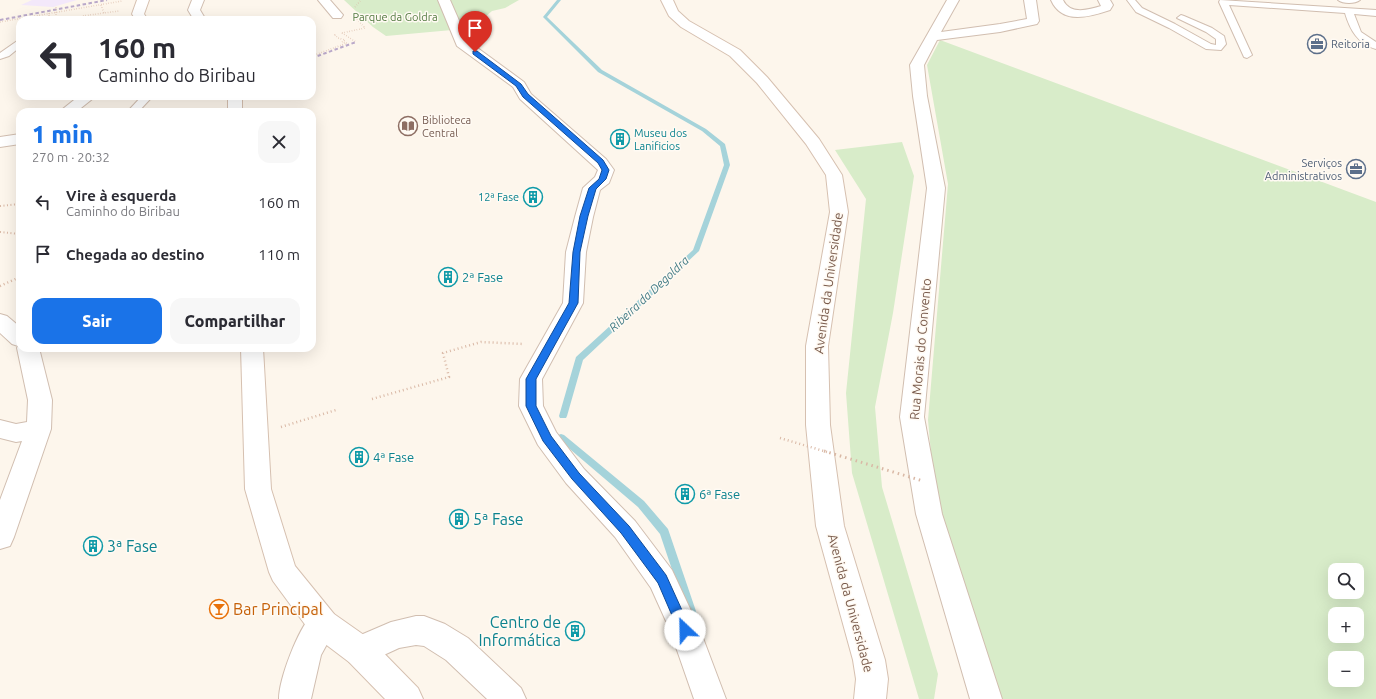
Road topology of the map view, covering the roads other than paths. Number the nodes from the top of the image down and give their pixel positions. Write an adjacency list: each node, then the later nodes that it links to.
1 (143, 0): 16 (street)
2 (198, 0): 17 (street)
3 (324, 0): 15 (street)
4 (444, 0): 43 (street)
5 (667, 0): 39 (street, Avenida da Universidade)
6 (1030, 0): 19 (street)
7 (1057, 0): 8 (street)
8 (1104, 0)
9 (1131, 0): 18 (lane)
10 (1342, 0): 11 (lane)
11 (1356, 0)
12 (958, 4): 19 (street, Rua Morais do Convento)
13 (1349, 12): 14 (lane); 21 (lane); 22 (lane)
14 (1376, 13)
15 (337, 15)
16 (139, 16)
17 (198, 16)
18 (1181, 18)
19 (934, 34): 44 (street, Rua Morais do Convento)
20 (16, 44): 23 (lane)
21 (1376, 46)
22 (1247, 55)
23 (0, 56)
24 (83, 100): 26 (street)
25 (144, 100): 27 (lane)
26 (72, 108)
27 (136, 108)
28 (16, 140): 29 (street)
29 (0, 142)
30 (0, 321): 31 (street)
31 (16, 335)
32 (29, 352): 34 (street)
33 (252, 352): 37 (street)
34 (39, 429): 35 (street); 36 (street)
35 (0, 430)
36 (0, 537)
37 (323, 624): 38 (street); 40 (street)
38 (360, 651): 41 (street); 42 (street)
39 (876, 692)
40 (295, 699)
41 (407, 699)
42 (510, 699)
43 (710, 699)
44 (986, 699)

